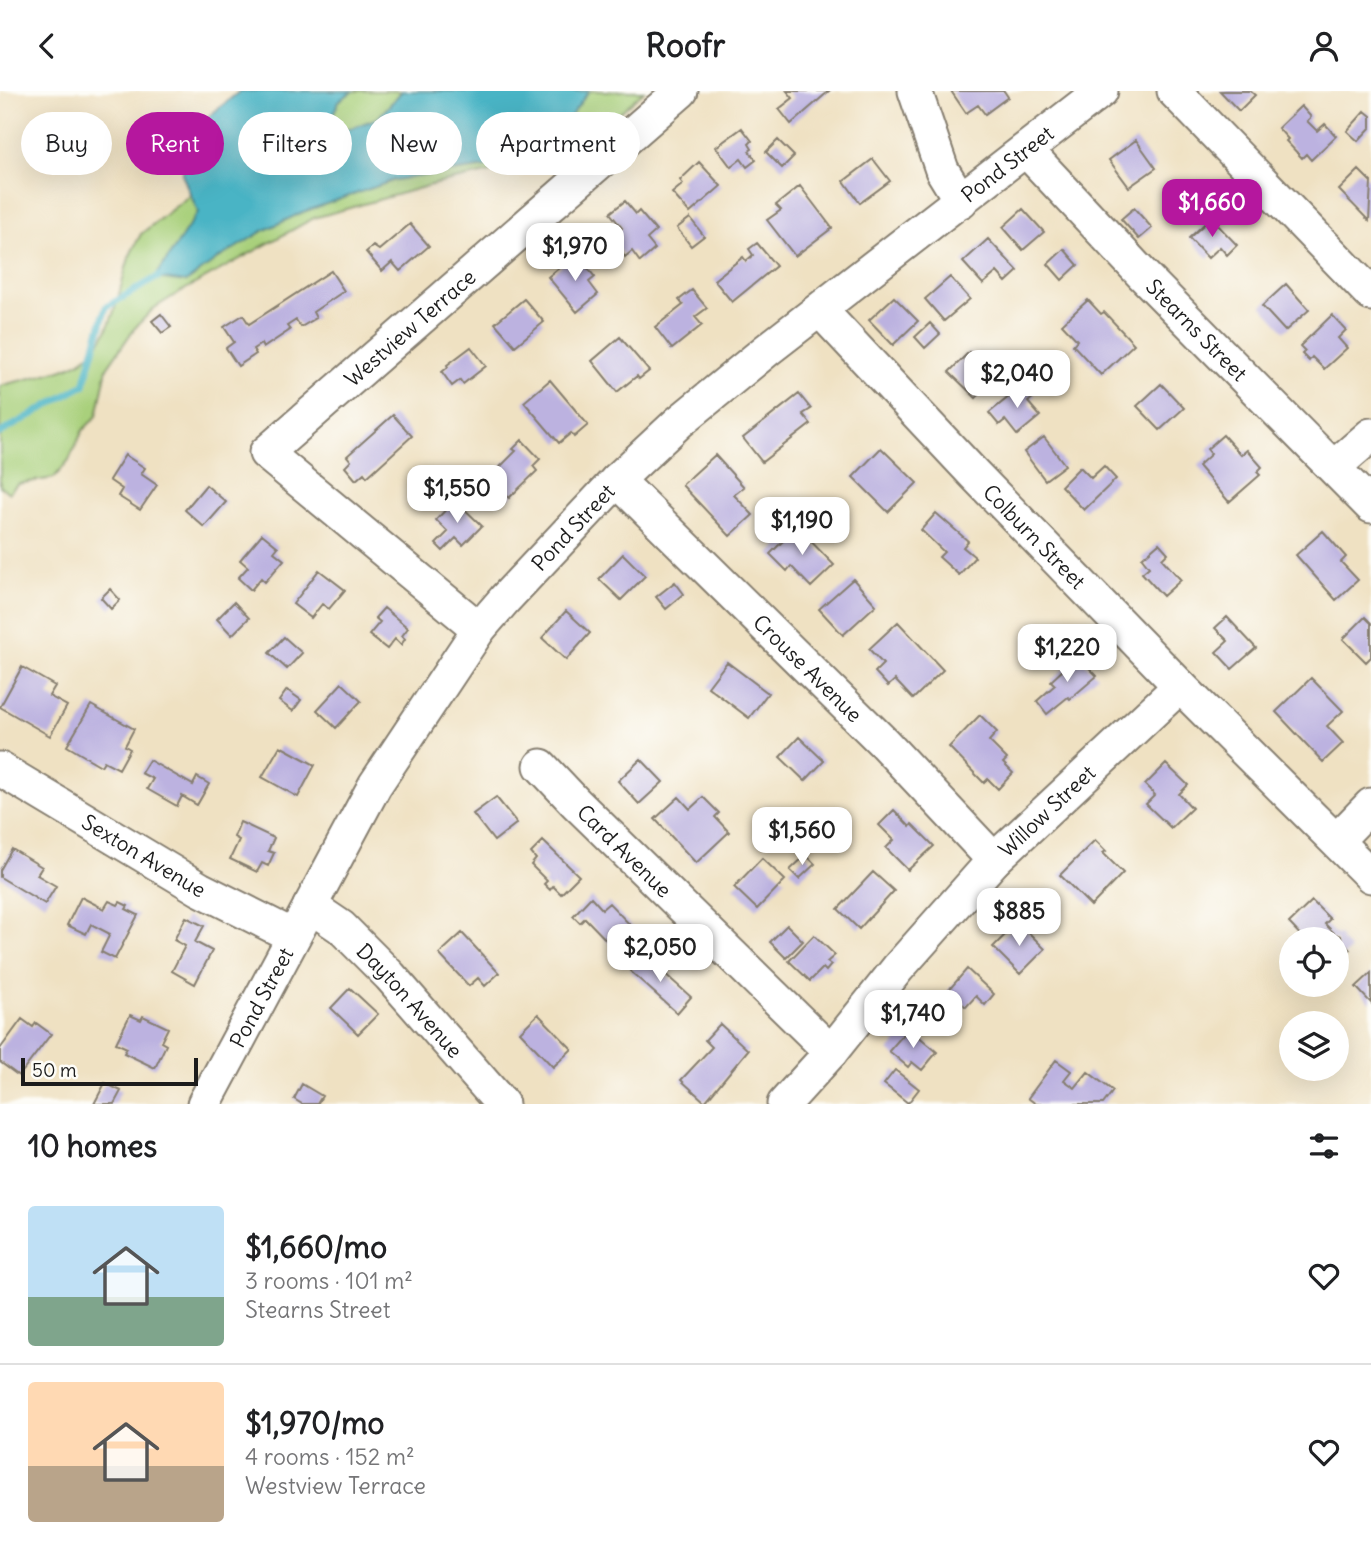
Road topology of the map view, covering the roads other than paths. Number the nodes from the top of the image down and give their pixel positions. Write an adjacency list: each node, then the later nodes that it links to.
1 (681, 91): 13 (street, Westview Terrace)
2 (915, 91): 6 (street)
3 (1101, 91): 5 (street, Pond Street)
4 (1174, 91): 7 (street)
5 (1026, 150): 6 (street, Pond Street); 10 (street, Stearns Street)
6 (961, 201): 8 (street, Pond Street)
7 (1371, 295)
8 (820, 310): 11 (street, Pond Street); 14 (street, Colburn Street)
9 (1371, 435): 10 (street)
10 (1335, 467): 12 (street, Stearns Street)
11 (617, 480): 13 (street, Pond Street); 19 (street, Crouse Avenue)
12 (1371, 506)
13 (479, 629): 21 (street, Pond Street)
14 (1180, 686): 18 (street, Colburn Street); 19 (street, Willow Street)
15 (541, 766): 23 (street, Card Avenue)
16 (0, 769): 22 (street, Sexton Avenue)
17 (1371, 805): 18 (street)
18 (1337, 840): 20 (street, Colburn Street)
19 (994, 860): 23 (street, Willow Street)
20 (1371, 876)
21 (310, 906): 22 (street, Pond Street); 25 (street, Dayton Avenue)
22 (293, 936): 24 (street, Pond Street)
23 (831, 1052): 26 (street, Willow Street)
24 (204, 1104)
25 (502, 1104)
26 (784, 1104)

